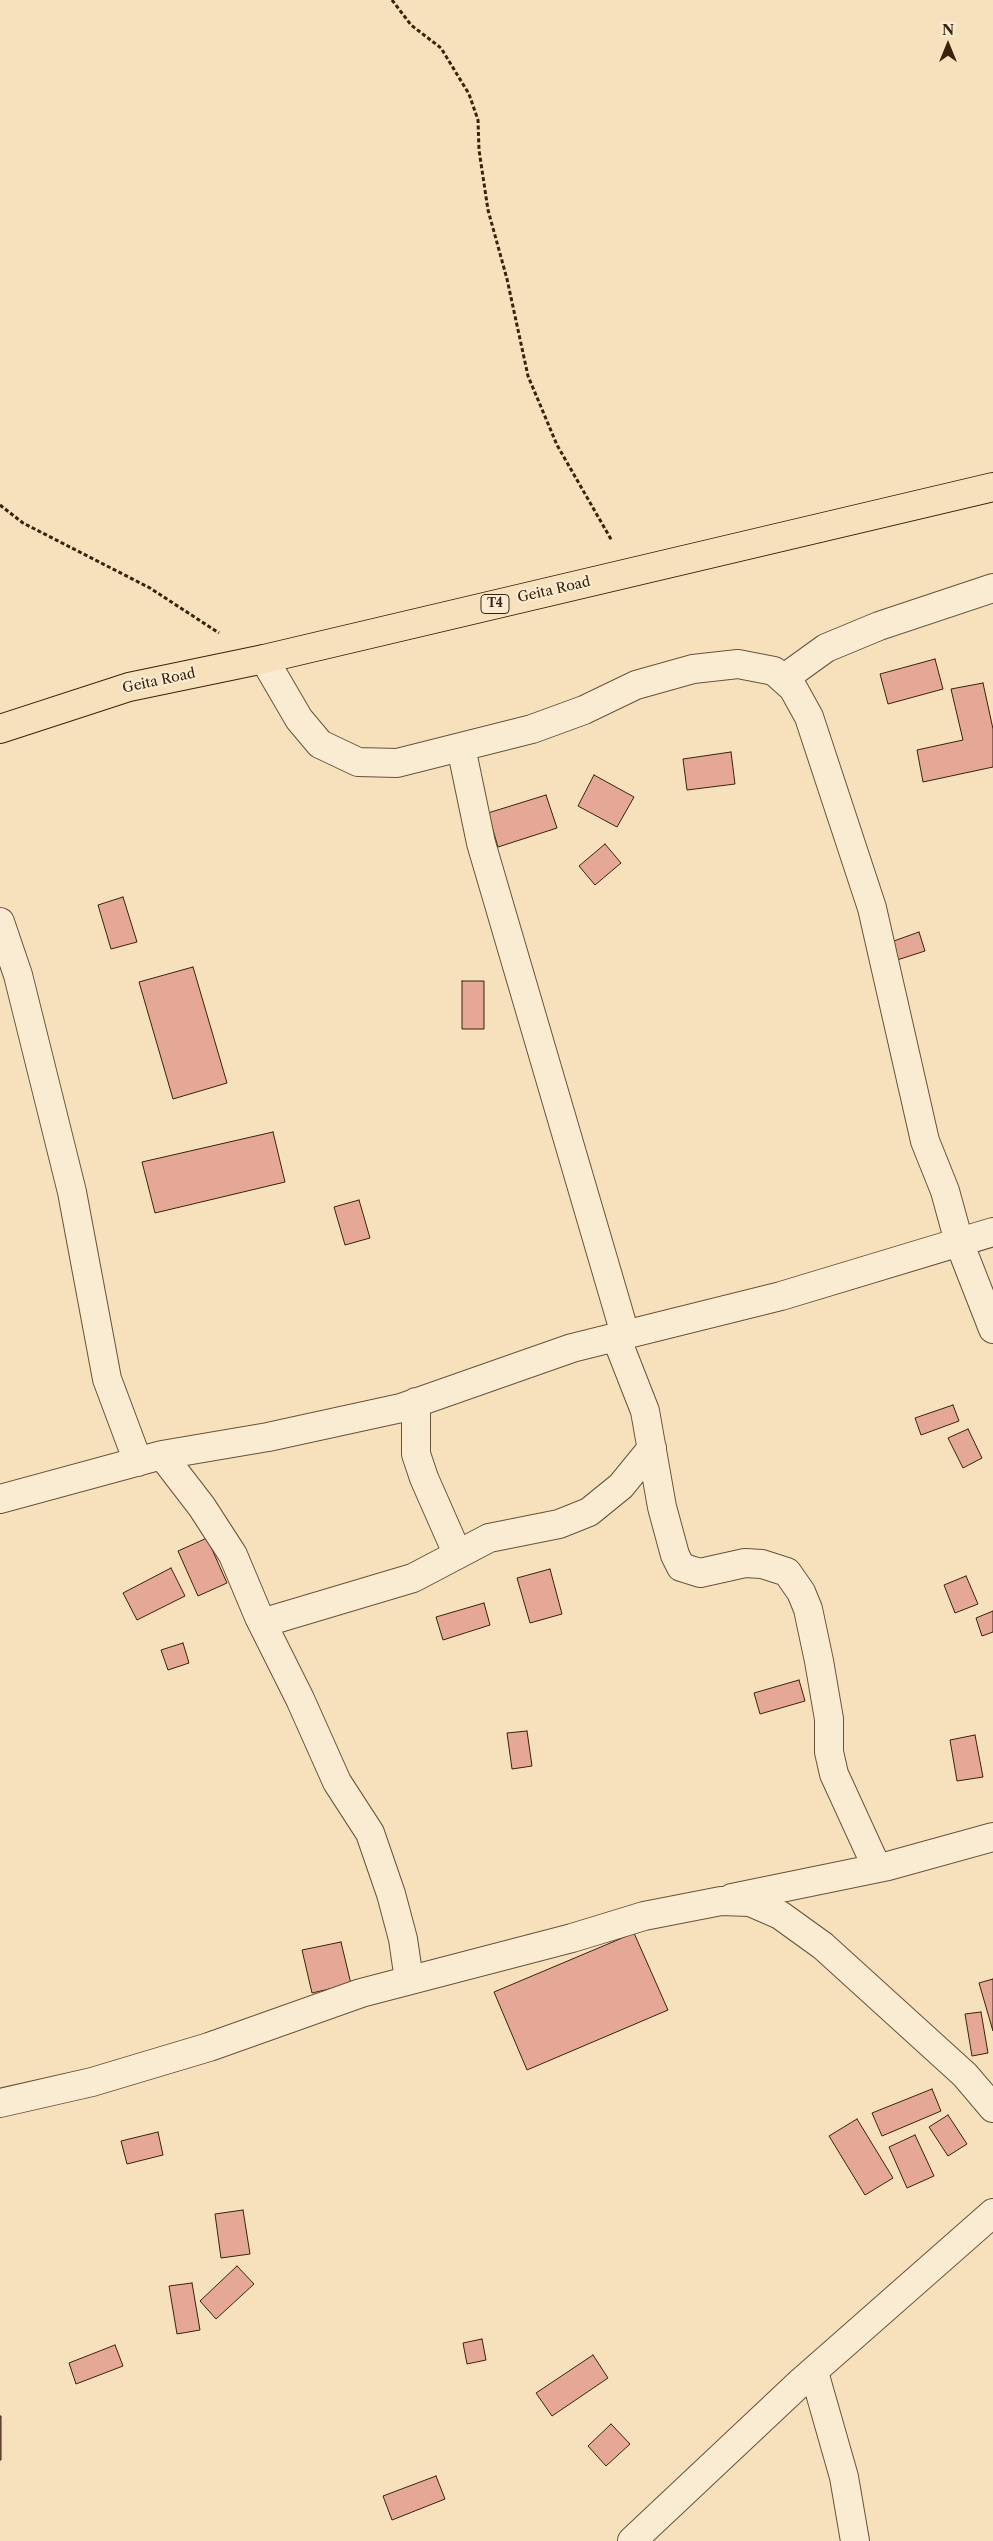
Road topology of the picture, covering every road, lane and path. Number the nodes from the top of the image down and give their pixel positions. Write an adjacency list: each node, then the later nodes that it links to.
1 (392, 0): 4 (path)
2 (993, 487): 4 (highway, Geita Road / T4)
3 (0, 505): 6 (path)
4 (629, 573): 6 (highway, Geita Road / T4)
5 (993, 588): 7 (street)
6 (257, 661): 8 (highway, Geita Road / T4); 9 (street)
7 (783, 679): 9 (street); 12 (street)
8 (0, 729)
9 (461, 747): 14 (street)
10 (0, 922): 17 (street)
11 (993, 1232): 12 (street)
12 (959, 1242): 13 (street); 14 (street)
13 (993, 1329)
14 (621, 1335): 15 (street); 16 (street)
15 (416, 1402): 17 (street); 19 (street)
16 (652, 1448): 19 (street); 22 (street)
17 (150, 1458): 18 (street); 20 (street)
18 (0, 1499)
19 (457, 1553): 20 (street)
20 (262, 1623): 24 (street)
21 (993, 1837): 22 (street)
22 (877, 1868): 23 (street)
23 (721, 1901): 24 (street); 26 (street)
24 (409, 1980): 25 (street)
25 (0, 2103)
26 (993, 2108)
27 (993, 2213): 28 (street)
28 (814, 2372): 29 (street); 30 (street)
29 (632, 2541)
30 (855, 2541)

